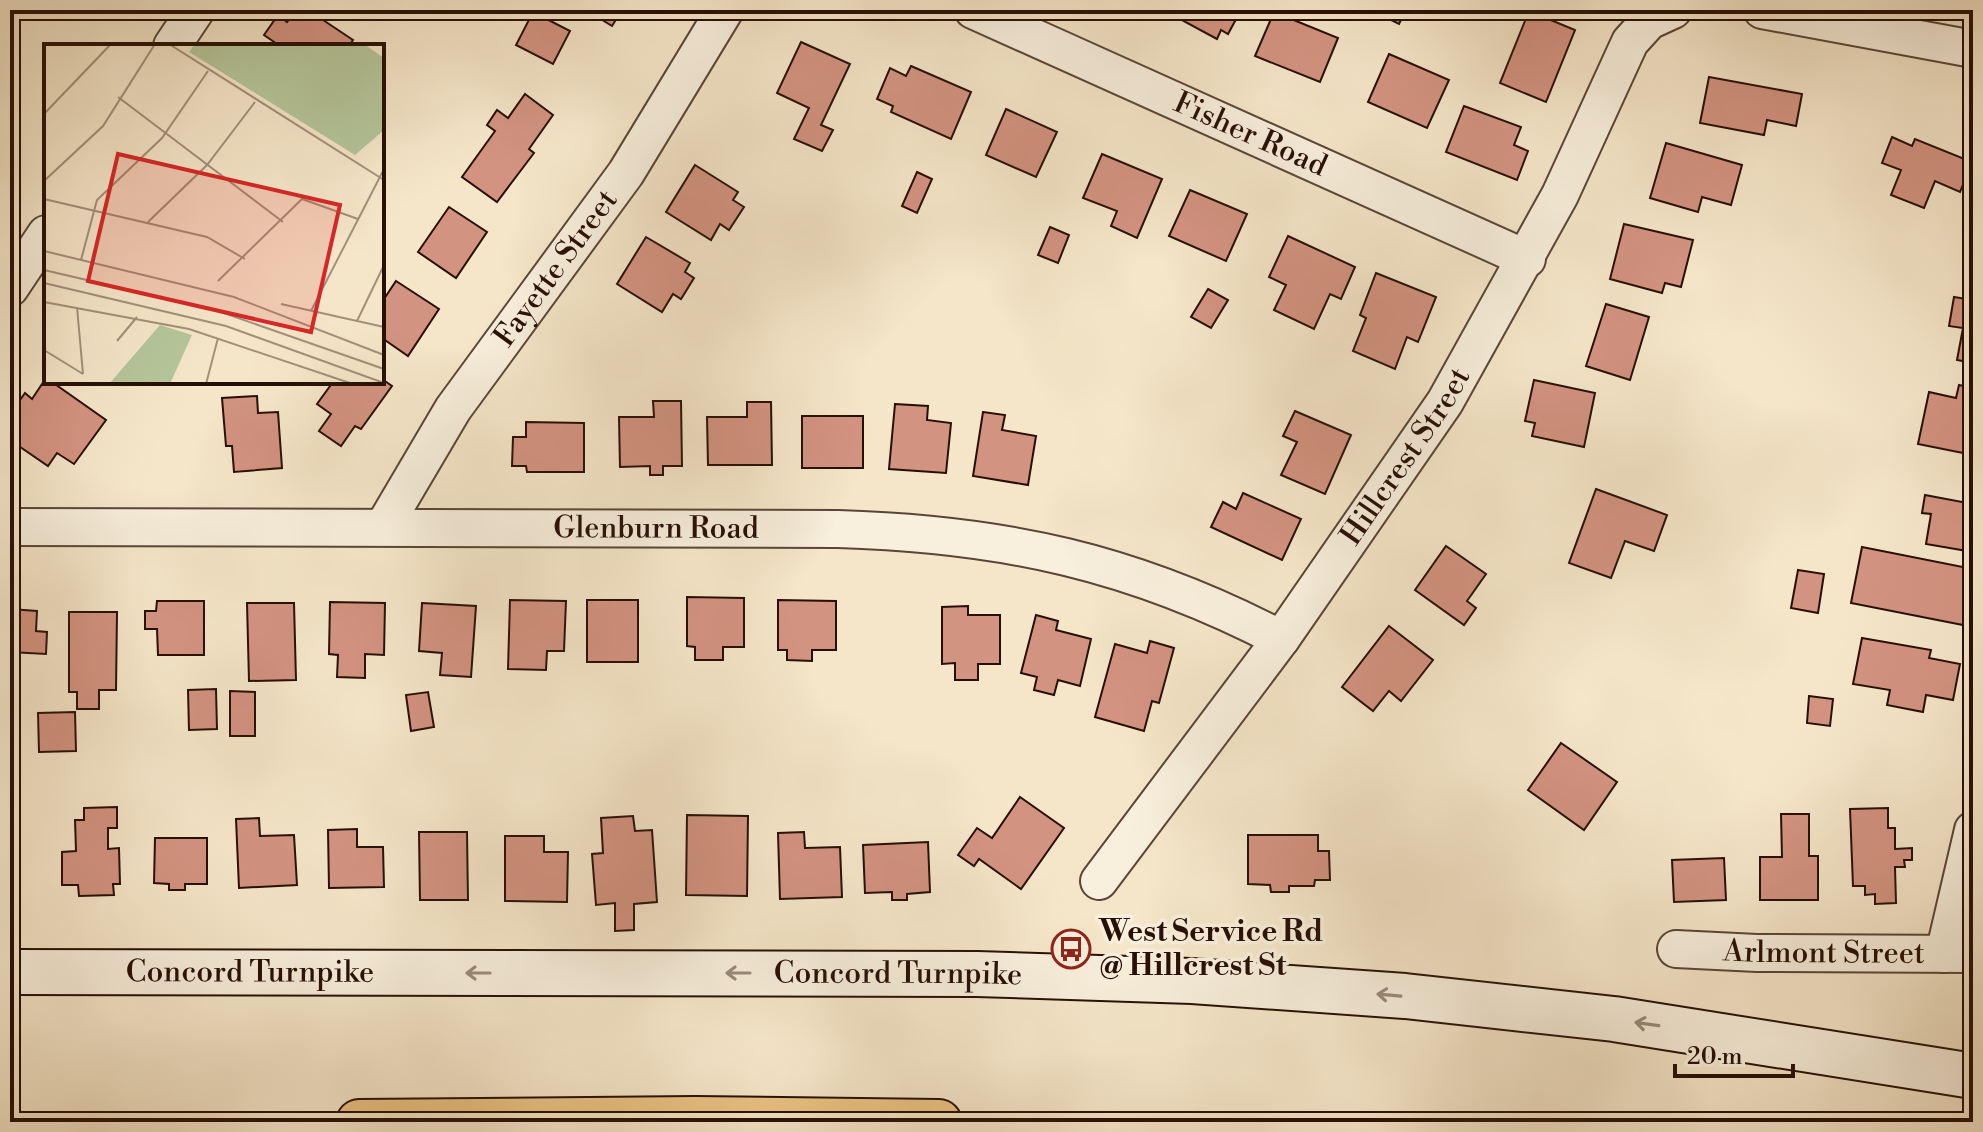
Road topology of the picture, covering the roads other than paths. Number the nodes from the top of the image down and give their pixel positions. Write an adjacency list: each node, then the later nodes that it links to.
1 (196, 10): 6 (street)
2 (725, 10): 11 (street, Fayette Street)
3 (973, 10): 9 (street, Fisher Road)
4 (1672, 10): 9 (street, Hillcrest Street)
5 (1762, 10): 7 (street)
6 (173, 44)
7 (1973, 49)
8 (44, 237): 10 (street)
9 (1527, 259): 13 (street, Hillcrest Street)
10 (10, 288)
11 (384, 526): 12 (street, Glenburn Road); 13 (street, Glenburn Road)
12 (10, 527)
13 (1281, 639): 15 (street, Hillcrest Street)
14 (1973, 830): 17 (street)
15 (1099, 881)
16 (1676, 949): 17 (street, Arlmont Street)
17 (1959, 954)
18 (10, 972): 19 (main road, Concord Turnpike, one-way to 18)
19 (1973, 1076)
20 (359, 1122): 21 (highway)
21 (939, 1122)

